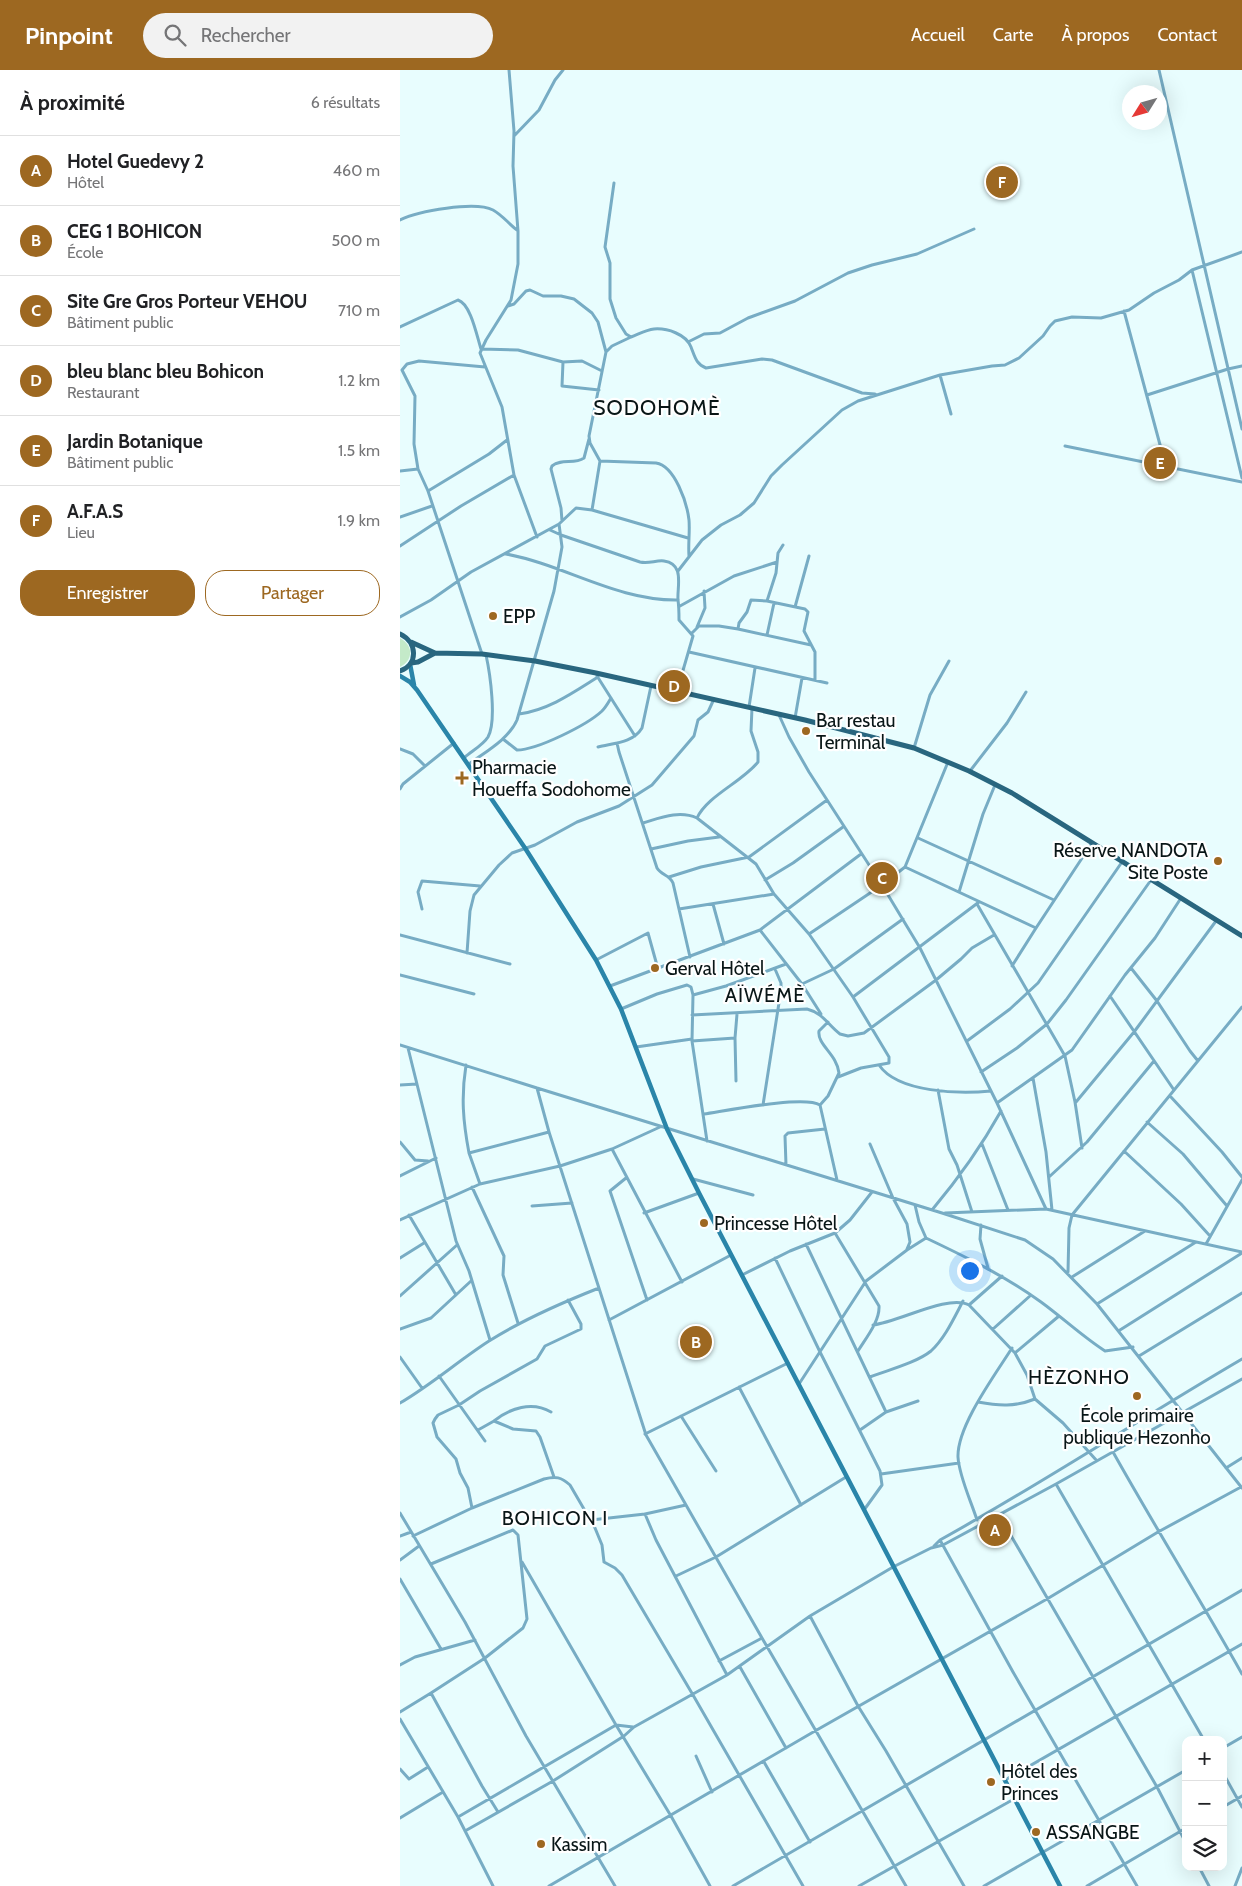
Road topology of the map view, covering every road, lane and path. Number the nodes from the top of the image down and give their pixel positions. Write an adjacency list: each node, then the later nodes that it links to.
1 (509, 70): 4 (street)
2 (564, 70): 4 (street)
3 (1159, 70): 10 (street)
4 (514, 136): 8 (street)
5 (614, 183): 15 (street)
6 (400, 220): 8 (street)
7 (974, 229): 16 (street)
8 (518, 231): 12 (street)
9 (1242, 252): 10 (street)
10 (1205, 266): 11 (street); 22 (street)
11 (1192, 270): 13 (street); 24 (street)
12 (507, 306): 17 (street); 18 (street)
13 (1124, 311): 25 (street); 28 (street)
14 (400, 327): 17 (street)
15 (631, 337): 16 (street); 18 (street)
16 (688, 342): 27 (street)
17 (481, 350): 19 (street); 21 (street)
18 (606, 352): 23 (street)
19 (563, 362): 23 (street); 26 (street)
20 (1242, 366): 22 (street)
21 (485, 367): 32 (street); 36 (street)
22 (1228, 369): 24 (street); 30 (street)
23 (602, 372): 26 (street)
24 (1217, 372): 28 (street); 39 (street)
25 (940, 375): 27 (street); 29 (street)
26 (599, 390): 31 (street)
27 (881, 394): 54 (street)
28 (1147, 395): 35 (street)
29 (951, 414)
30 (1242, 428)
31 (589, 436): 34 (street); 46 (street)
32 (507, 440): 38 (street); 41 (street)
33 (1066, 446): 35 (street)
34 (600, 461): 43 (street); 50 (street)
35 (1166, 467): 40 (street)
36 (418, 470): 37 (street); 41 (street)
37 (400, 471)
38 (514, 475): 45 (street); 49 (street)
39 (1242, 478)
40 (1242, 482)
41 (428, 492): 42 (street)
42 (432, 506): 44 (street); 45 (street)
43 (592, 510): 46 (street); 50 (street)
44 (400, 517)
45 (437, 521): 52 (street); 59 (street)
46 (561, 523): 47 (street); 48 (street)
47 (550, 530): 48 (street); 49 (street)
48 (561, 535): 57 (street); 58 (street)
49 (537, 537): 53 (street)
50 (688, 538): 54 (street)
51 (783, 545): 56 (street)
52 (400, 546)
53 (504, 554): 57 (street); 59 (street)
54 (689, 556): 58 (street)
55 (809, 556): 65 (street)
56 (777, 562): 60 (street); 62 (street)
57 (559, 569): 61 (street); 77 (street)
58 (678, 571): 61 (street)
59 (459, 582): 66 (street); 76 (street)
60 (704, 591): 64 (street); 67 (street)
61 (678, 600): 64 (street)
62 (767, 601): 63 (street); 68 (street)
63 (774, 603): 65 (street); 71 (street)
64 (680, 606): 69 (street)
65 (795, 607): 73 (street)
66 (400, 617)
67 (696, 627): 68 (street); 69 (street)
68 (738, 629): 71 (street)
69 (692, 633): 74 (street)
70 (400, 634): 72 (main road)
71 (767, 635): 73 (street)
72 (411, 642): 75 (main road); 79 (main road)
73 (812, 645): 85 (street)
74 (689, 652): 80 (street); 89 (street)
75 (435, 653): 76 (main road); 79 (main road)
76 (484, 654): 77 (main road); 104 (street)
77 (535, 661): 82 (main road); 94 (street)
78 (949, 661): 102 (street)
79 (410, 664): 81 (main road); 87 (street)
80 (755, 668): 84 (street); 93 (street)
81 (400, 671)
82 (597, 675): 88 (main road); 91 (street); 94 (street)
83 (400, 676): 87 (street)
84 (802, 678): 85 (street); 96 (street)
85 (815, 680): 86 (street)
86 (827, 683)
87 (414, 685): 99 (street)
88 (651, 686): 89 (main road); 97 (street)
89 (678, 691): 92 (main road)
90 (1026, 692): 108 (street)
91 (611, 698): 97 (street); 98 (street)
92 (714, 700): 93 (main road); 112 (street)
93 (751, 708): 95 (main road); 114 (street)
94 (519, 714): 98 (street)
95 (779, 714): 96 (main road); 113 (street)
96 (795, 718): 102 (main road)
97 (635, 736): 100 (street)
98 (503, 739): 106 (street)
99 (454, 743): 104 (street); 107 (street)
100 (617, 743): 101 (street); 112 (street)
101 (598, 747)
102 (914, 748): 105 (main road)
103 (400, 749): 107 (street)
104 (464, 757): 106 (street)
105 (948, 762): 108 (main road); 118 (street)
106 (469, 764): 120 (street)
107 (425, 766): 109 (street)
108 (969, 771): 110 (main road)
109 (402, 784): 111 (street)
110 (996, 785): 119 (main road); 124 (street)
111 (400, 789)
112 (634, 797): 115 (street); 120 (street)
113 (826, 800): 116 (street); 123 (street)
114 (697, 818): 115 (street); 117 (street)
115 (643, 823): 121 (street)
116 (843, 827): 122 (street); 129 (street)
117 (720, 837): 121 (street); 123 (street)
118 (918, 838): 124 (street); 126 (street)
119 (1092, 843): 125 (main road); 135 (street)
120 (525, 848): 131 (street); 153 (street)
121 (651, 849): 127 (street)
122 (861, 854): 130 (street); 140 (street)
123 (749, 857): 127 (street); 129 (street)
124 (968, 860): 132 (street); 135 (street)
125 (1122, 861): 128 (main road); 165 (street)
126 (906, 867): 130 (street); 132 (street)
127 (669, 877): 139 (street)
128 (1152, 879): 134 (main road); 178 (street)
129 (765, 880): 133 (street)
130 (882, 885): 141 (street); 145 (street)
131 (480, 886): 138 (street); 151 (street)
132 (959, 892): 136 (street)
133 (774, 894): 137 (street); 140 (street)
134 (1181, 898): 142 (main road); 157 (street)
135 (1054, 900): 143 (street)
136 (978, 903): 143 (street); 146 (street); 150 (street)
137 (712, 904): 139 (street); 149 (street)
138 (422, 909)
139 (679, 909): 152 (street)
140 (789, 910): 144 (street); 145 (street)
141 (903, 919): 150 (street); 160 (street)
142 (1216, 921): 148 (main road); 170 (street)
143 (1036, 928): 156 (street)
144 (760, 930): 149 (street); 155 (street)
145 (809, 934): 160 (street)
146 (994, 934): 156 (street); 162 (street)
147 (400, 935): 151 (street)
148 (1242, 936)
149 (724, 944): 152 (street)
150 (920, 948): 162 (street); 169 (street)
151 (468, 953): 154 (street)
152 (690, 957): 158 (street)
153 (596, 960): 158 (street); 164 (street)
154 (510, 964)
155 (786, 964): 159 (street); 163 (street)
156 (1012, 966): 165 (street)
157 (1131, 968): 168 (street); 170 (street)
158 (658, 969): 164 (street)
159 (775, 969): 167 (street); 173 (street)
160 (834, 970): 163 (street); 169 (street)
161 (400, 975): 166 (street)
162 (936, 980): 179 (street); 183 (street)
163 (802, 984): 176 (street)
164 (610, 986): 172 (street)
165 (1029, 993): 178 (street); 183 (street)
166 (474, 994)
167 (692, 995): 172 (street); 175 (street)
168 (1110, 996): 180 (street); 187 (street)
169 (853, 998): 179 (street)
170 (1157, 1001): 180 (street); 189 (street)
171 (1242, 1007): 189 (street)
172 (621, 1009): 185 (street)
173 (778, 1010): 174 (street); 176 (street); 206 (street)
174 (737, 1014): 175 (street); 181 (street)
175 (692, 1015): 182 (street)
176 (822, 1016): 177 (street)
177 (828, 1022): 179 (street); 193 (street)
178 (1047, 1024): 187 (street); 192 (street)
179 (872, 1027): 190 (street)
180 (1134, 1032): 188 (street); 203 (street)
181 (735, 1038): 182 (street); 195 (street)
182 (692, 1040): 185 (street); 208 (street)
183 (966, 1041): 192 (street)
184 (400, 1045): 186 (street)
185 (636, 1047): 211 (street)
186 (408, 1048): 191 (street); 196 (street)
187 (1065, 1056): 194 (street); 203 (street)
188 (1154, 1061): 200 (street); 218 (street)
189 (1198, 1061): 200 (street)
190 (879, 1064): 193 (street); 199 (street)
191 (466, 1065): 198 (street); 221 (street)
192 (981, 1072): 201 (street)
193 (838, 1077): 205 (street)
194 (1033, 1078): 204 (street); 230 (street)
195 (736, 1081)
196 (416, 1084): 197 (street); 222 (street)
197 (400, 1085)
198 (538, 1088): 210 (street); 213 (street)
199 (938, 1090): 201 (street); 229 (street)
200 (1174, 1090): 202 (street)
201 (991, 1091): 204 (street)
202 (1170, 1096): 209 (street); 232 (street)
203 (1075, 1102): 218 (street)
204 (997, 1103): 207 (street)
205 (820, 1104): 206 (street); 212 (street)
206 (763, 1105): 208 (street)
207 (1001, 1111): 217 (street); 246 (street)
208 (704, 1114): 214 (street)
209 (1148, 1122): 220 (street); 245 (street)
210 (660, 1127): 211 (street); 219 (street)
211 (667, 1129): 214 (street); 233 (street)
212 (825, 1129): 225 (street); 234 (street)
213 (550, 1132): 221 (street); 226 (street)
214 (707, 1141): 225 (street)
215 (400, 1142): 223 (street)
216 (870, 1144): 241 (street)
217 (982, 1144): 229 (street); 248 (street)
218 (1082, 1148): 230 (street)
219 (612, 1149): 226 (street); 231 (street)
220 (1124, 1152): 254 (street); 259 (street)
221 (469, 1153): 235 (street)
222 (436, 1158): 224 (street); 240 (street)
223 (415, 1160): 224 (street); 227 (street)
224 (428, 1161): 227 (street)
225 (786, 1165): 234 (street)
226 (560, 1166): 235 (street); 242 (street)
227 (415, 1168): 228 (street)
228 (400, 1176)
229 (960, 1176): 247 (street); 250 (street)
230 (1049, 1177): 249 (street)
231 (626, 1178): 251 (street); 287 (street)
232 (1242, 1178): 245 (street)
233 (692, 1179): 238 (street); 239 (street)
234 (836, 1180): 237 (street)
235 (480, 1184): 236 (street)
236 (472, 1187): 240 (street); 294 (street)
237 (872, 1192): 241 (street); 258 (street)
238 (699, 1193): 251 (street); 268 (street)
239 (753, 1195)
240 (446, 1198): 253 (street); 265 (street)
241 (893, 1198): 243 (street); 266 (street)
242 (572, 1202): 244 (street); 280 (street)
243 (915, 1205): 247 (street); 260 (street)
244 (532, 1206)
245 (1227, 1206): 259 (street)
246 (1046, 1208): 248 (street); 249 (street)
247 (932, 1210): 252 (street)
248 (1008, 1210): 250 (street)
249 (1052, 1210): 254 (street)
250 (972, 1212): 252 (street)
251 (644, 1213): 279 (street)
252 (942, 1213): 256 (street)
253 (408, 1215): 255 (street); 262 (street)
254 (1072, 1215): 257 (street); 273 (street)
255 (400, 1220)
256 (981, 1225): 272 (street); 273 (street)
257 (1145, 1231): 261 (street); 276 (street)
258 (835, 1233): 263 (street); 277 (street)
259 (1210, 1236): 264 (street)
260 (926, 1238): 266 (street); 272 (street)
261 (1196, 1242): 264 (street); 289 (street)
262 (424, 1243): 269 (street); 271 (street)
263 (806, 1244): 270 (street); 292 (street)
264 (1206, 1244): 267 (street)
265 (457, 1245): 271 (street); 278 (street)
266 (907, 1250): 277 (street)
267 (1242, 1252): 298 (street)
268 (732, 1255): 274 (street); 279 (street)
269 (400, 1258)
270 (775, 1258): 274 (street); 302 (street)
271 (436, 1263): 282 (street); 284 (street)
272 (988, 1268): 275 (street)
273 (1068, 1272): 276 (street)
274 (742, 1276): 308 (street)
275 (1002, 1276): 283 (street); 290 (street)
276 (1072, 1277): 289 (street)
277 (866, 1280): 292 (street); 295 (street)
278 (472, 1281): 282 (street); 299 (street)
279 (682, 1282): 287 (street)
280 (599, 1288): 286 (street); 293 (street)
281 (1241, 1293): 285 (street); 305 (street)
282 (456, 1295): 296 (street)
283 (1031, 1295): 291 (street); 297 (street)
284 (400, 1296)
285 (1242, 1299)
286 (568, 1300): 294 (street); 320 (street)
287 (647, 1300): 293 (street)
288 (963, 1301): 290 (street); 295 (street); 310 (street)
289 (1097, 1304): 298 (street)
290 (969, 1305): 297 (street)
291 (1059, 1316): 300 (street); 304 (street)
292 (841, 1317): 302 (street); 303 (street)
293 (609, 1320): 328 (street)
294 (518, 1323): 299 (street)
295 (873, 1325): 303 (street)
296 (400, 1329)
297 (993, 1329): 301 (street)
298 (1120, 1330): 300 (street)
299 (490, 1340): 309 (street)
300 (1132, 1347): 305 (street)
301 (1012, 1348): 304 (street); 318 (street)
302 (820, 1352): 312 (street); 327 (street)
303 (857, 1352): 310 (street)
304 (1015, 1353): 315 (street)
305 (1139, 1356): 316 (street)
306 (400, 1358): 313 (street)
307 (1242, 1359): 316 (street)
308 (788, 1363): 312 (street); 314 (street)
309 (439, 1376): 313 (street); 320 (street)
310 (870, 1377): 322 (street)
311 (1242, 1379): 323 (street)
312 (799, 1384): 339 (street)
313 (422, 1388): 319 (street)
314 (739, 1388): 324 (street); 345 (street)
315 (1035, 1398): 318 (street); 330 (street)
316 (1173, 1399): 323 (street); 330 (street)
317 (918, 1401): 322 (street)
318 (978, 1402): 334 (street)
319 (400, 1403)
320 (459, 1405): 326 (street); 346 (street)
321 (551, 1412): 325 (street)
322 (886, 1412): 327 (street)
323 (1184, 1413): 331 (street); 335 (street)
324 (681, 1416): 328 (street); 336 (street)
325 (494, 1421): 326 (street); 338 (street)
326 (478, 1430): 329 (street)
327 (860, 1430): 337 (street)
328 (645, 1434): 344 (street)
329 (485, 1441)
330 (1088, 1452): 333 (street); 342 (street)
331 (1114, 1452): 333 (street); 356 (street)
332 (1242, 1458): 335 (street)
333 (1097, 1461): 340 (street)
334 (959, 1463): 337 (street); 352 (street)
335 (1226, 1468): 341 (street)
336 (716, 1471)
337 (881, 1474): 347 (street)
338 (554, 1477): 346 (street); 351 (street)
339 (846, 1477): 345 (street); 347 (street)
340 (1056, 1484): 343 (street); 367 (street)
341 (1242, 1487): 356 (street)
342 (1022, 1493): 343 (street); 352 (street)
343 (1026, 1500): 350 (street)
344 (686, 1505): 349 (street); 363 (street)
345 (801, 1505): 363 (street)
346 (472, 1508): 358 (street)
347 (864, 1511): 368 (street)
348 (400, 1513): 353 (street)
349 (645, 1514): 351 (street); 369 (street)
350 (999, 1515): 360 (street); 372 (street)
351 (590, 1520): 393 (street)
352 (977, 1520): 359 (street)
353 (404, 1521): 354 (street); 355 (street)
354 (400, 1523)
355 (411, 1532): 357 (street); 358 (street)
356 (1158, 1532): 367 (street); 373 (street)
357 (400, 1536)
358 (413, 1536): 361 (street)
359 (940, 1540): 360 (street); 362 (street)
360 (943, 1545): 362 (street); 375 (street)
361 (419, 1546): 364 (street); 366 (street)
362 (931, 1548): 368 (street)
363 (716, 1557): 369 (street); 376 (street)
364 (400, 1560)
365 (520, 1560): 366 (street); 383 (street); 399 (street)
366 (431, 1564): 377 (street)
367 (1104, 1565): 372 (street); 378 (street)
368 (893, 1567): 374 (street); 384 (street)
369 (676, 1576): 385 (street)
370 (400, 1578): 381 (street)
371 (1242, 1590): 373 (street)
372 (1047, 1599): 375 (street); 390 (street)
373 (1207, 1611): 378 (street); 382 (street)
374 (810, 1616): 380 (street); 394 (street)
375 (990, 1630): 384 (street); 395 (street)
376 (762, 1638): 380 (street); 385 (street)
377 (475, 1640): 381 (street); 383 (street)
378 (1150, 1644): 390 (street); 391 (street)
379 (1242, 1644): 382 (street)
380 (767, 1646): 387 (street); 401 (street)
381 (441, 1649): 386 (street)
382 (1229, 1651): 388 (street); 391 (street)
383 (484, 1658): 392 (street); 411 (street)
384 (942, 1659): 394 (street); 405 (street)
385 (719, 1662): 389 (street)
386 (400, 1665)
387 (740, 1667): 389 (street); 407 (street)
388 (1242, 1674)
389 (727, 1676): 393 (street)
390 (1093, 1677): 395 (street); 397 (street)
391 (1173, 1684): 397 (street); 403 (street)
392 (431, 1693): 396 (street); 424 (street)
393 (693, 1695): 400 (street); 415 (street)
394 (858, 1706): 401 (street); 419 (street)
395 (1035, 1710): 405 (street); 408 (street)
396 (400, 1712)
397 (1116, 1716): 408 (street); 420 (street)
398 (400, 1719): 412 (street)
399 (616, 1725): 400 (street); 402 (street); 411 (street)
400 (634, 1727): 402 (street)
401 (815, 1731): 407 (street); 429 (street)
402 (624, 1736): 417 (street); 431 (street)
403 (1202, 1736)
404 (1242, 1737): 406 (street)
405 (984, 1740): 416 (street); 419 (street)
406 (1227, 1746)
407 (786, 1748): 410 (street)
408 (1059, 1749): 416 (street); 434 (street)
409 (696, 1756): 422 (street)
410 (764, 1762): 415 (street); 440 (street)
411 (544, 1766): 417 (street); 424 (street)
412 (428, 1767): 413 (street); 421 (street)
413 (400, 1769)
414 (1182, 1772): 420 (street)
415 (738, 1776): 422 (street); 443 (street)
416 (1004, 1780): 425 (street)
417 (553, 1781): 430 (street); 442 (street)
418 (1227, 1781): 426 (street)
419 (906, 1784): 429 (street); 439 (street)
420 (1157, 1787): 434 (street); 437 (street)
421 (443, 1792): 432 (street); 433 (street)
422 (712, 1792): 431 (street)
423 (1242, 1796): 426 (street)
424 (490, 1799): 430 (street); 433 (street)
425 (1014, 1799): 439 (street); 441 (street)
426 (1237, 1799): 427 (street); 428 (street)
427 (1227, 1805)
428 (1242, 1807)
429 (862, 1811): 440 (street); 445 (street)
430 (498, 1812): 436 (street)
431 (671, 1816): 442 (street); 451 (street)
432 (400, 1818)
433 (458, 1818): 436 (street)
434 (1100, 1820): 441 (street); 444 (street)
435 (1182, 1830): 437 (street)
436 (465, 1831): 448 (street)
437 (1179, 1832): 438 (street); 444 (street)
438 (1182, 1837)
439 (938, 1840): 445 (street); 456 (street)
440 (810, 1842): 443 (street)
441 (1042, 1853): 457 (street); 458 (street)
442 (599, 1857): 449 (street); 450 (street)
443 (786, 1857): 452 (street); 453 (street)
444 (1125, 1864): 459 (street); 460 (street)
445 (894, 1865): 454 (street); 455 (street)
446 (1242, 1868): 462 (street)
447 (1201, 1871): 461 (street)
448 (493, 1886)
449 (549, 1886)
450 (615, 1886)
451 (710, 1886)
452 (733, 1886)
453 (803, 1886)
454 (859, 1886)
455 (906, 1886)
456 (964, 1886)
457 (984, 1886)
458 (1060, 1886)
459 (1087, 1886)
460 (1137, 1886)
461 (1209, 1886)
462 (1235, 1886)

